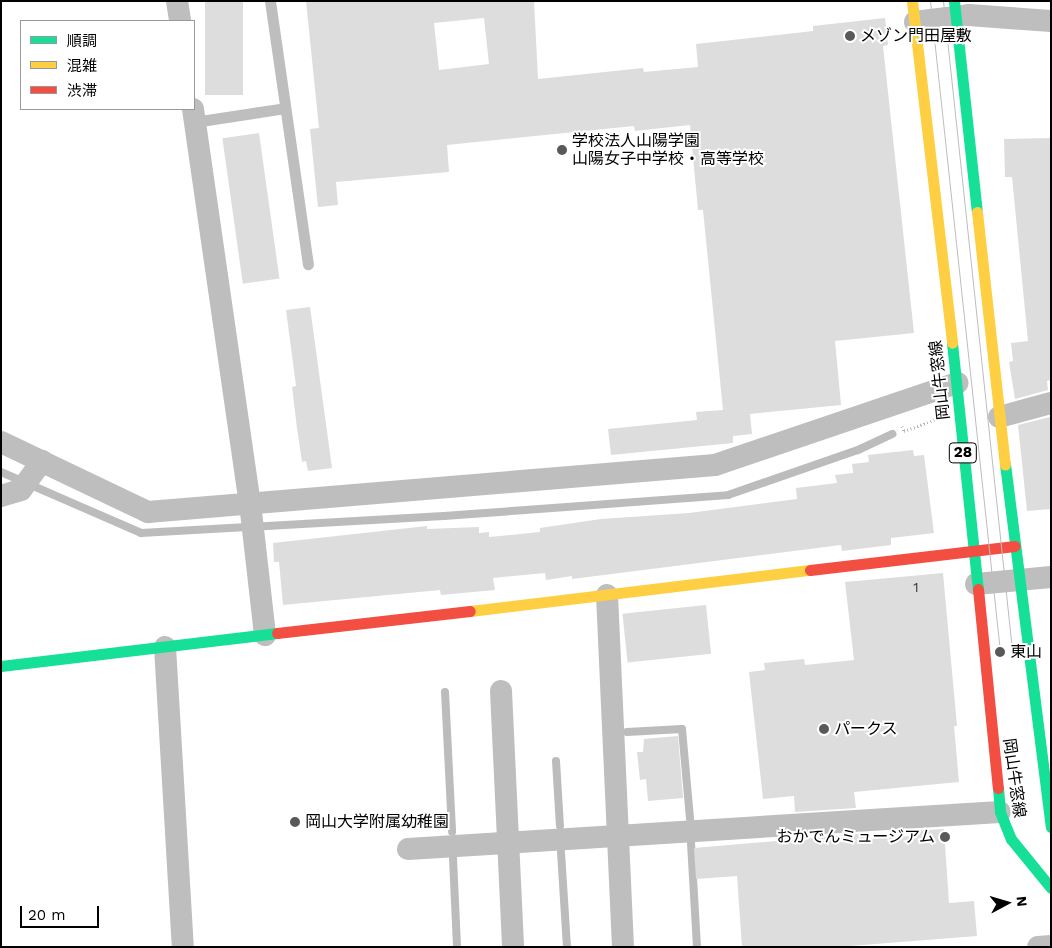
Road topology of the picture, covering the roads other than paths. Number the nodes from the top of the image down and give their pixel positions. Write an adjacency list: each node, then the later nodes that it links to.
1 (177, 1): 5 (street)
2 (270, 1): 7 (lane)
3 (955, 9): 4 (street); 6 (street); 12 (main road, 岡山牛窓線 / 28)
4 (914, 11): 10 (main road, 岡山牛窓線 / 28)
5 (180, 20)
6 (1051, 21)
7 (286, 108): 8 (lane); 9 (lane)
8 (193, 115): 15 (street)
9 (308, 264)
10 (957, 383): 15 (street); 17 (main road, 岡山牛窓線 / 28)
11 (1051, 403): 12 (street)
12 (999, 417): 16 (main road, 岡山牛窓線 / 28)
13 (1, 442): 14 (street)
14 (24, 480): 15 (street)
15 (250, 508): 22 (street)
16 (1015, 546): 17 (main road); 19 (main road, 岡山牛窓線 / 28)
17 (973, 551): 20 (main road, 岡山牛窓線 / 28); 21 (main road)
18 (1051, 577): 19 (street)
19 (1019, 580): 20 (street); 26 (main road, 岡山牛窓線 / 28)
20 (976, 584): 27 (main road, 岡山牛窓線 / 28)
21 (607, 595): 22 (main road); 29 (street)
22 (265, 635): 23 (main road)
23 (165, 647): 24 (main road); 34 (street)
24 (1, 666)
25 (501, 691): 30 (street)
26 (1045, 744): 28 (main road, 岡山牛窓線 / 28)
27 (1000, 812): 29 (street); 32 (main road, 岡山牛窓線 / 28)
28 (1051, 827)
29 (617, 837): 30 (street); 36 (street)
30 (508, 842): 31 (street); 35 (street)
31 (408, 849)
32 (1051, 888)
33 (1051, 946): 37 (street)
34 (183, 947)
35 (513, 947)
36 (623, 947)
37 (1038, 947)

